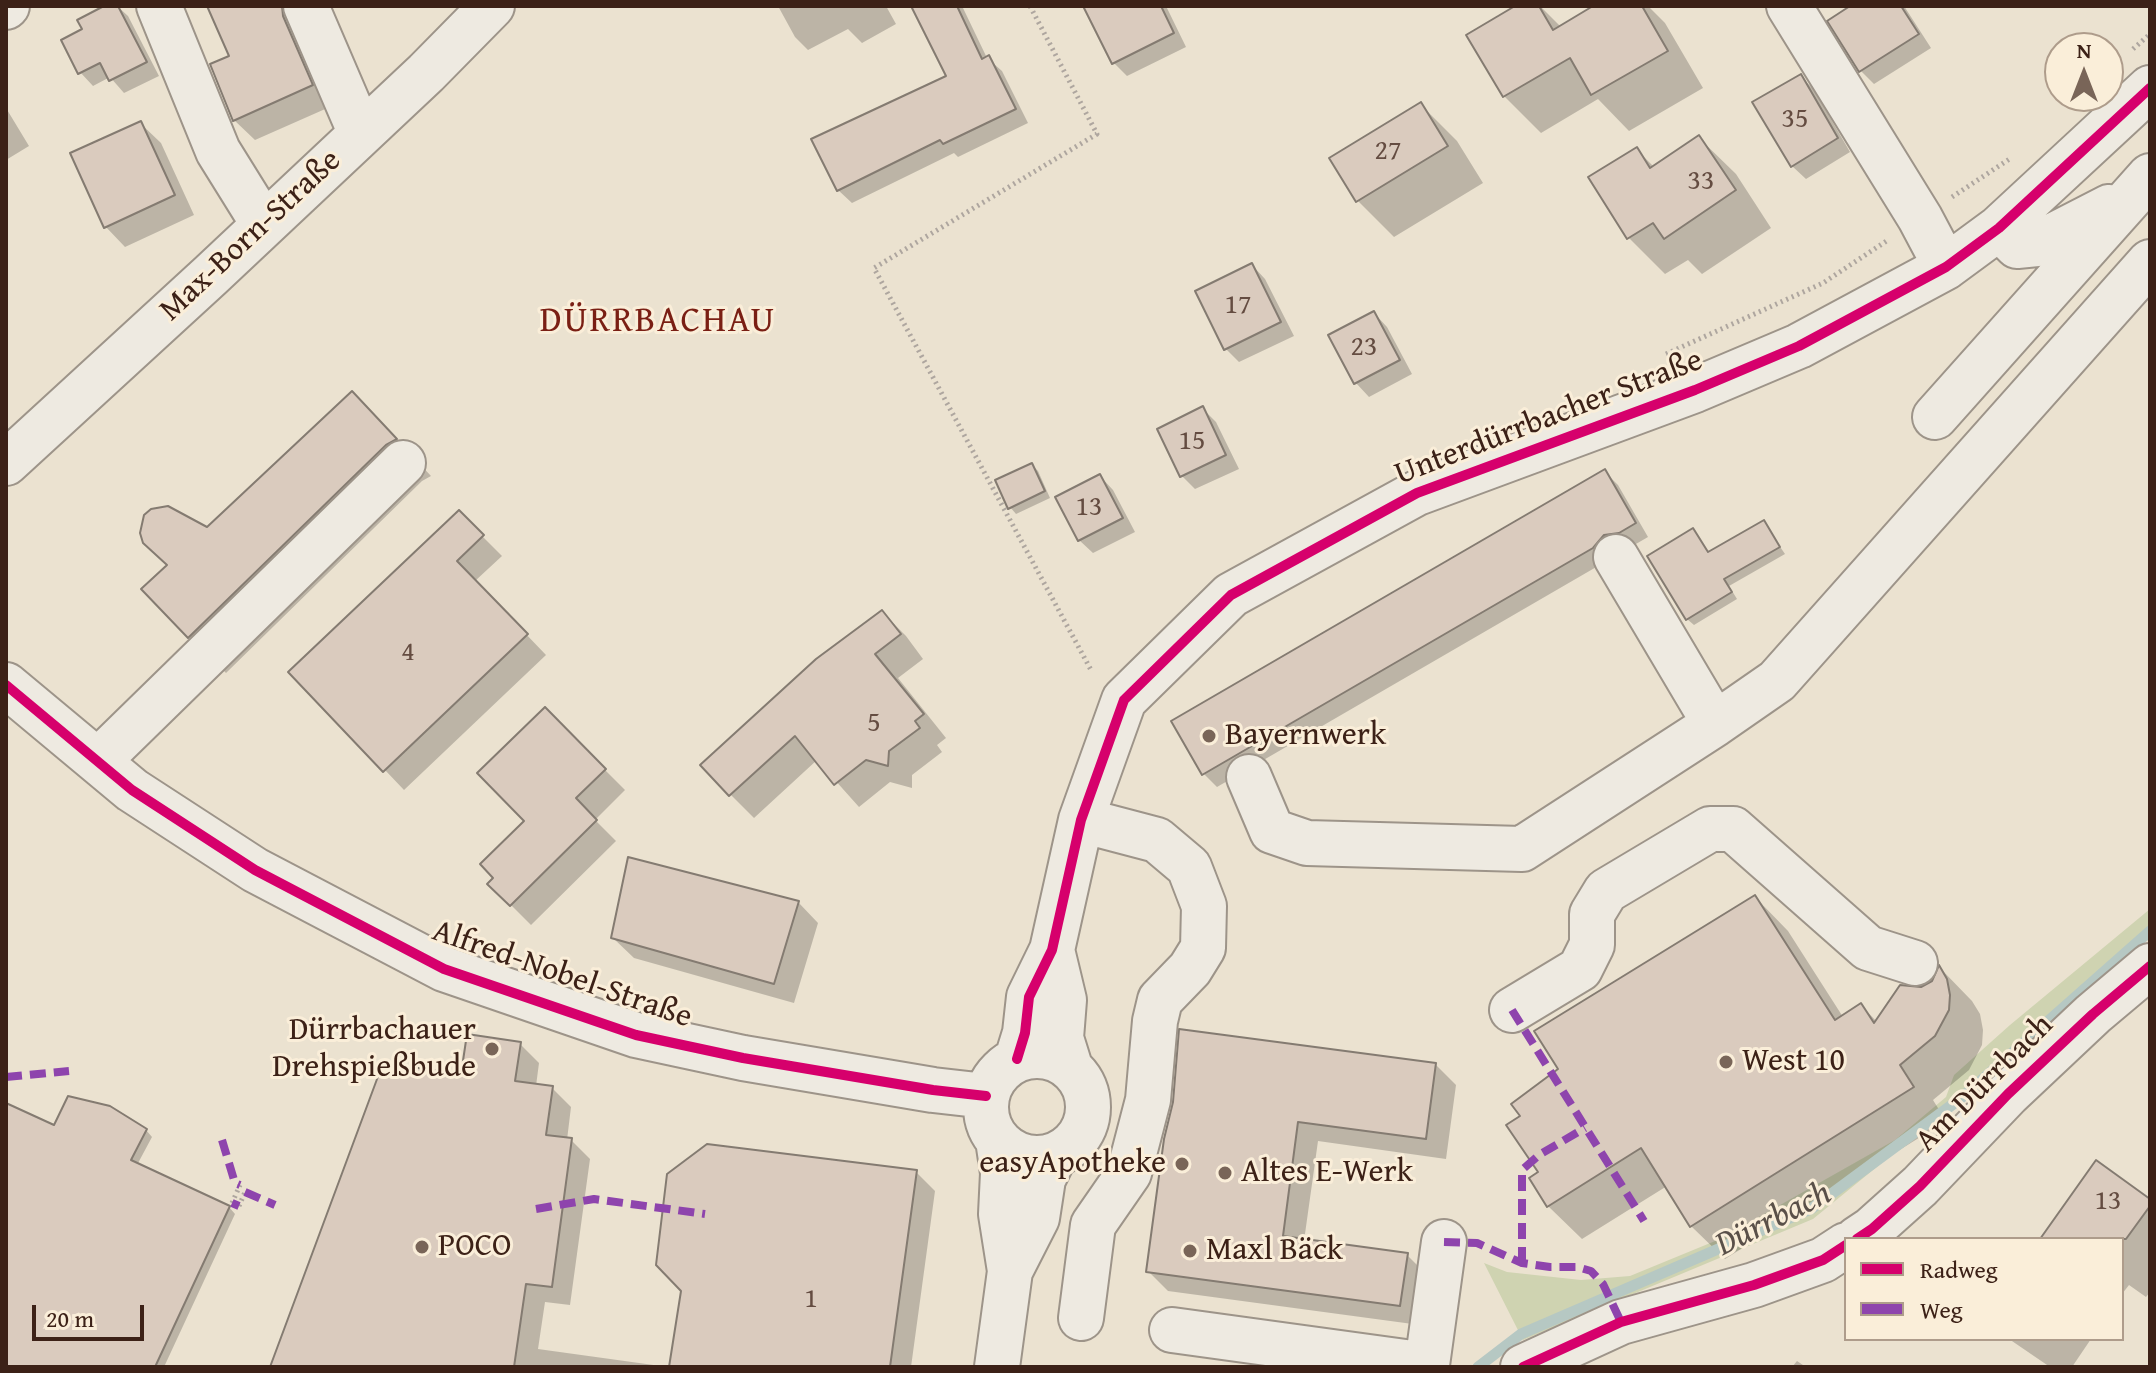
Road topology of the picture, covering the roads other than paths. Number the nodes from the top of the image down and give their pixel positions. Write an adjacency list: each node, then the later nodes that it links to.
1 (159, 6): 8 (street)
2 (306, 6): 6 (street)
3 (492, 6): 6 (street, Max-Born-Straße)
4 (1789, 6): 11 (street)
5 (2150, 88): 9 (street, Unterdürrbacher Straße)
6 (361, 134): 8 (street, Max-Born-Straße)
7 (2141, 185): 9 (street); 12 (street)
8 (264, 225): 13 (street, Max-Born-Straße)
9 (1999, 228): 11 (street, Unterdürrbacher Straße)
10 (2150, 262): 17 (street)
11 (1946, 267): 20 (street, Unterdürrbacher Straße)
12 (1935, 417)
13 (6, 463)
14 (403, 463): 18 (street)
15 (1616, 557): 17 (street)
16 (6, 685): 18 (street, Alfred-Nobel-Straße)
17 (1715, 724): 19 (street)
18 (98, 761): 27 (street, Alfred-Nobel-Straße)
19 (1249, 777)
20 (1081, 820): 21 (street, Unterdürrbacher Straße); 34 (street)
21 (1052, 950): 25 (street, Unterdürrbacher Straße); 26 (street, Unterdürrbacher Straße)
22 (1915, 963): 24 (street)
23 (2150, 966): 30 (street, Am Dürrbach)
24 (1512, 1010)
25 (1017, 1059): 26 (street); 27 (street)
26 (1070, 1067): 29 (street)
27 (986, 1096): 28 (street)
28 (998, 1140): 29 (street); 33 (street)
29 (1055, 1155): 33 (street)
30 (1860, 1237)
31 (1444, 1242): 35 (street)
32 (1844, 1246): 37 (street)
33 (1010, 1271): 36 (street)
34 (1081, 1318)
35 (1172, 1330)
36 (997, 1367)
37 (1523, 1367)

